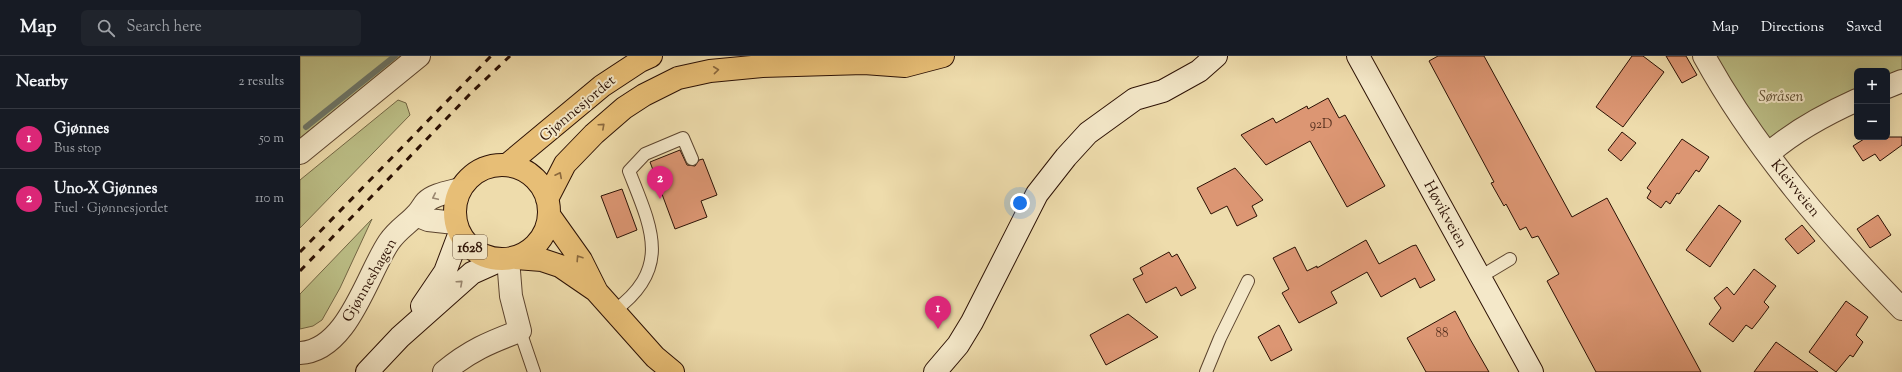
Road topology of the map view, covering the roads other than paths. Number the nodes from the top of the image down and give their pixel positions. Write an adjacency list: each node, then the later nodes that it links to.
1 (419, 56): 12 (main road)
2 (652, 56): 15 (main road, Gjønnesjordet)
3 (842, 56): 8 (main road, Gjønnesjordet)
4 (943, 56): 8 (main road, Gjønnesjordet)
5 (1216, 56): 34 (main road)
6 (1358, 56): 22 (main road, Høvikveien)
7 (1704, 56): 13 (main road, Kleivveien)
8 (864, 64): 17 (main road, Gjønnesjordet / 1628, one-way to 8)
9 (1902, 81): 10 (main road)
10 (1890, 86)
11 (1854, 101): 13 (main road)
12 (300, 153)
13 (1768, 154): 25 (main road, Kleivveien)
14 (692, 159): 26 (lane)
15 (507, 165): 16 (main road); 17 (main road)
16 (460, 189): 18 (main road, Gjønneshagen, one-way to 18); 19 (main road, 1628)
17 (548, 207): 20 (main road, 1628); 24 (main road, one-way to 17)
18 (416, 215): 19 (main road); 29 (main road, Gjønneshagen)
19 (457, 229): 20 (main road, 1628); 28 (main road, 1628)
20 (508, 259): 24 (main road); 27 (main road); 28 (main road, 1628, one-way to 20)
21 (1510, 259): 22 (lane)
22 (1480, 277): 36 (main road, Høvikveien)
23 (1248, 281): 35 (lane)
24 (597, 292): 26 (main road)
25 (1902, 309)
26 (614, 311): 33 (main road)
27 (520, 331): 31 (main road); 32 (lane)
28 (400, 337): 30 (main road, 1628)
29 (300, 353)
30 (367, 372)
31 (444, 372)
32 (534, 372)
33 (673, 372)
34 (935, 372)
35 (1206, 372)
36 (1532, 372)

